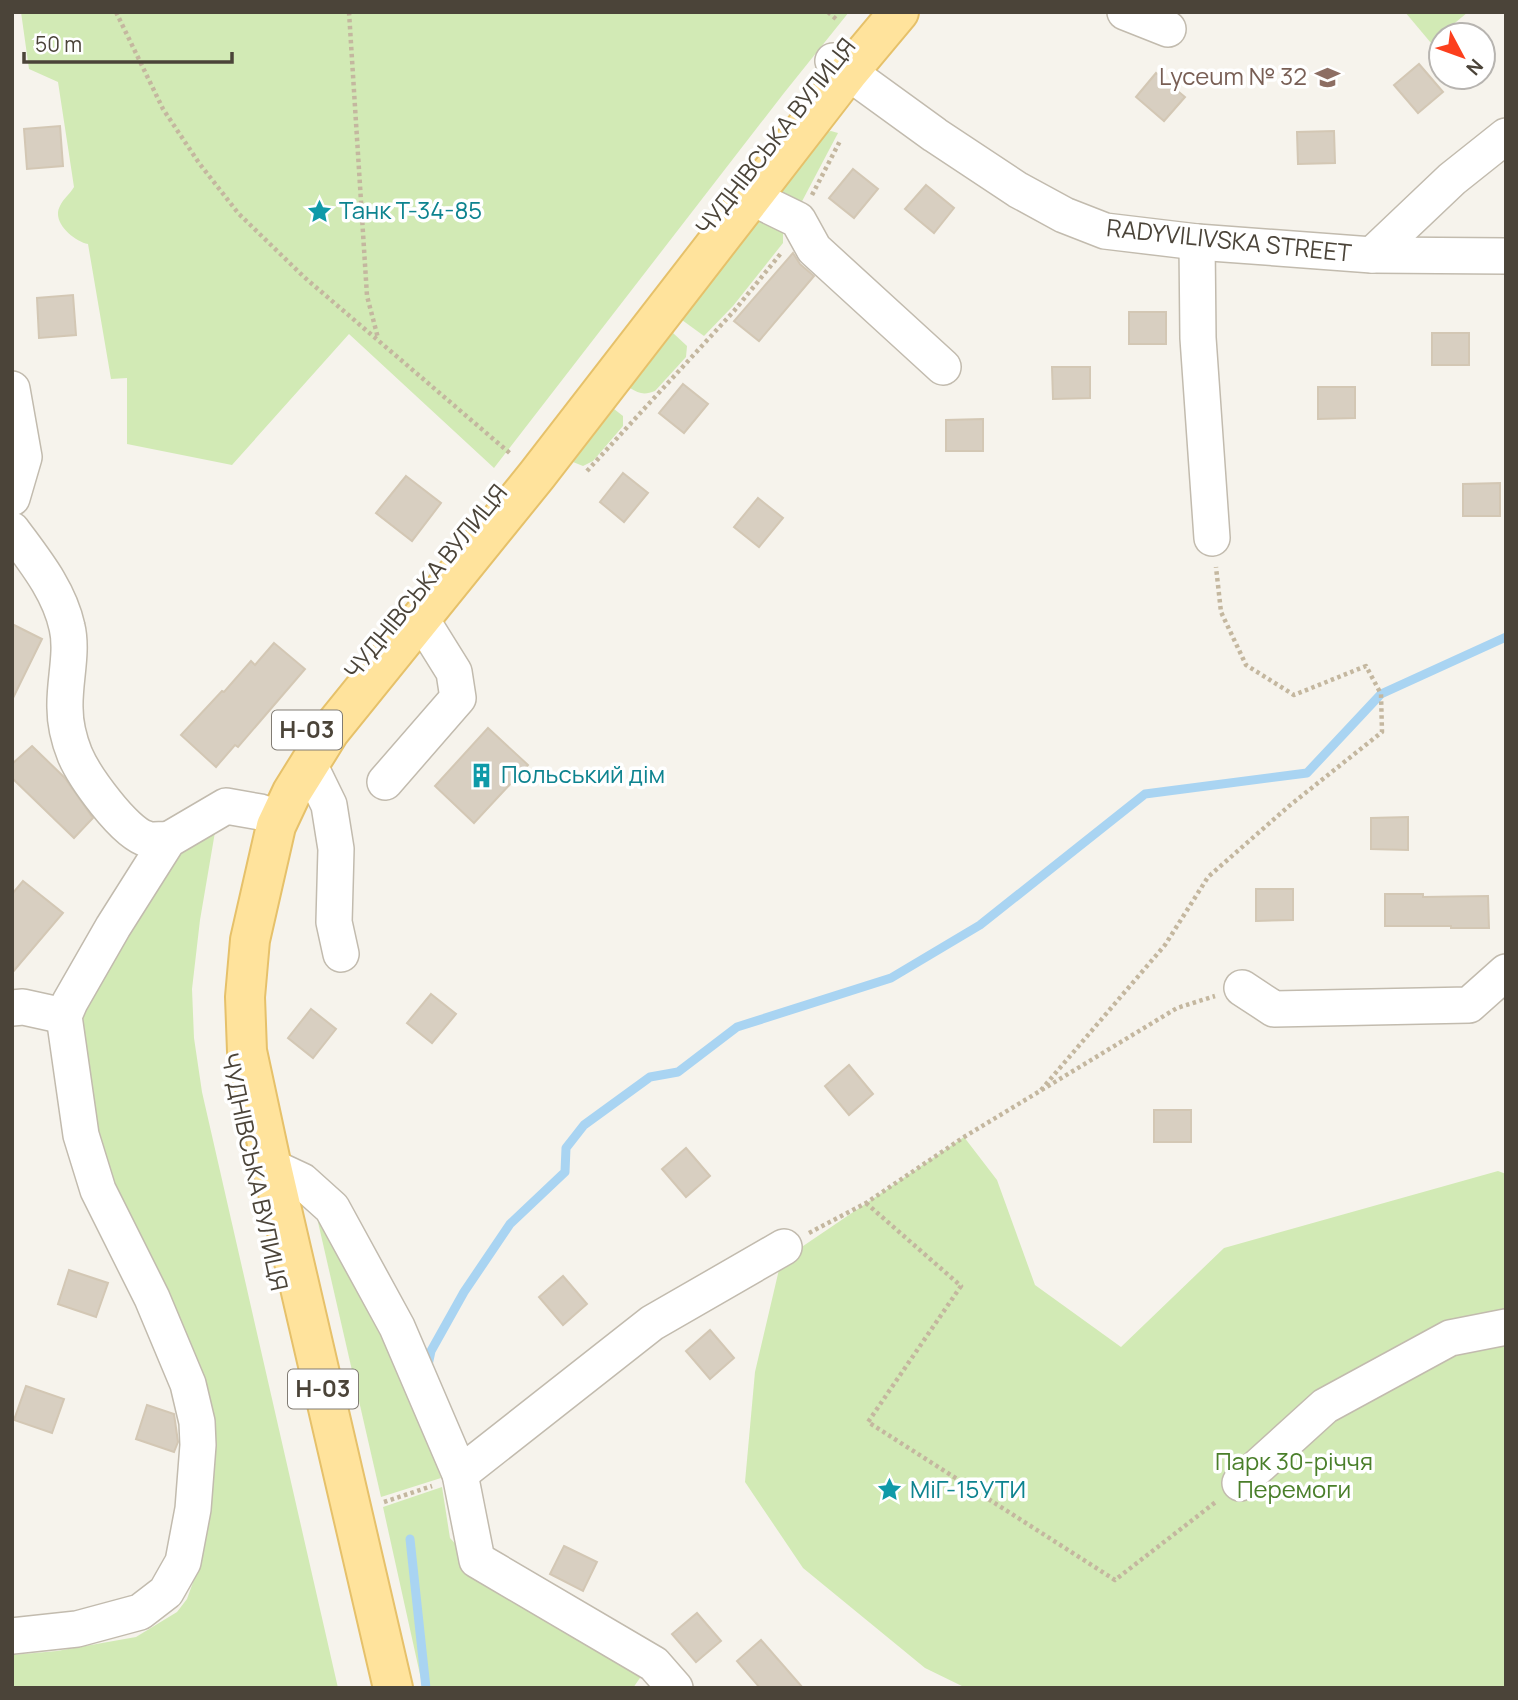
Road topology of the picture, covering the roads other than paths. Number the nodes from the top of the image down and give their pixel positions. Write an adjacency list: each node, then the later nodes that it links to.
1 (874, 12): 5 (main road, ЧУДНІВСЬКА ВУЛИЦЯ / Н-03)
2 (899, 12): 5 (main road, ЧУДНІВСЬКА ВУЛИЦЯ / Н-03)
3 (1125, 12): 4 (street)
4 (1168, 29)
5 (841, 67): 7 (main road, ЧУДНІВСЬКА ВУЛИЦЯ / Н-03); 8 (street, RADYVILIVSKA STREET); 19 (main road, ЧУДНІВСЬКА ВУЛИЦЯ / Н-03)
6 (1506, 136): 9 (street)
7 (752, 198): 11 (street); 16 (main road, ЧУДНІВСЬКА ВУЛИЦЯ / Н-03)
8 (1197, 242): 9 (street, RADYVILIVSKA STREET); 15 (street)
9 (1372, 255): 10 (street, RADYVILIVSKA STREET)
10 (1506, 256)
11 (943, 367)
12 (12, 389): 13 (street)
13 (12, 498)
14 (12, 530): 20 (street)
15 (1212, 538)
16 (421, 619): 17 (main road, ЧУДНІВСЬКА ВУЛИЦЯ / Н-03); 18 (street)
17 (310, 764): 19 (main road, ЧУДНІВСЬКА ВУЛИЦЯ / Н-03); 21 (street)
18 (386, 782)
19 (270, 815): 20 (street); 26 (main road, ЧУДНІВСЬКА ВУЛИЦЯ / Н-03); 31 (main road, ЧУДНІВСЬКА ВУЛИЦЯ / Н-03)
20 (169, 840): 25 (street)
21 (341, 954)
22 (1506, 972): 23 (street)
23 (1242, 988)
24 (12, 1007): 25 (street)
25 (64, 1016): 32 (street)
26 (272, 1167): 29 (street); 31 (main road, ЧУДНІВСЬКА ВУЛИЦЯ / Н-03)
27 (784, 1247): 29 (street)
28 (1506, 1327): 30 (street)
29 (451, 1479): 35 (street)
30 (1240, 1483)
31 (363, 1611): 33 (main road, Н-03); 34 (main road, Н-03)
32 (12, 1636)
33 (370, 1688)
34 (393, 1688)
35 (675, 1688)

